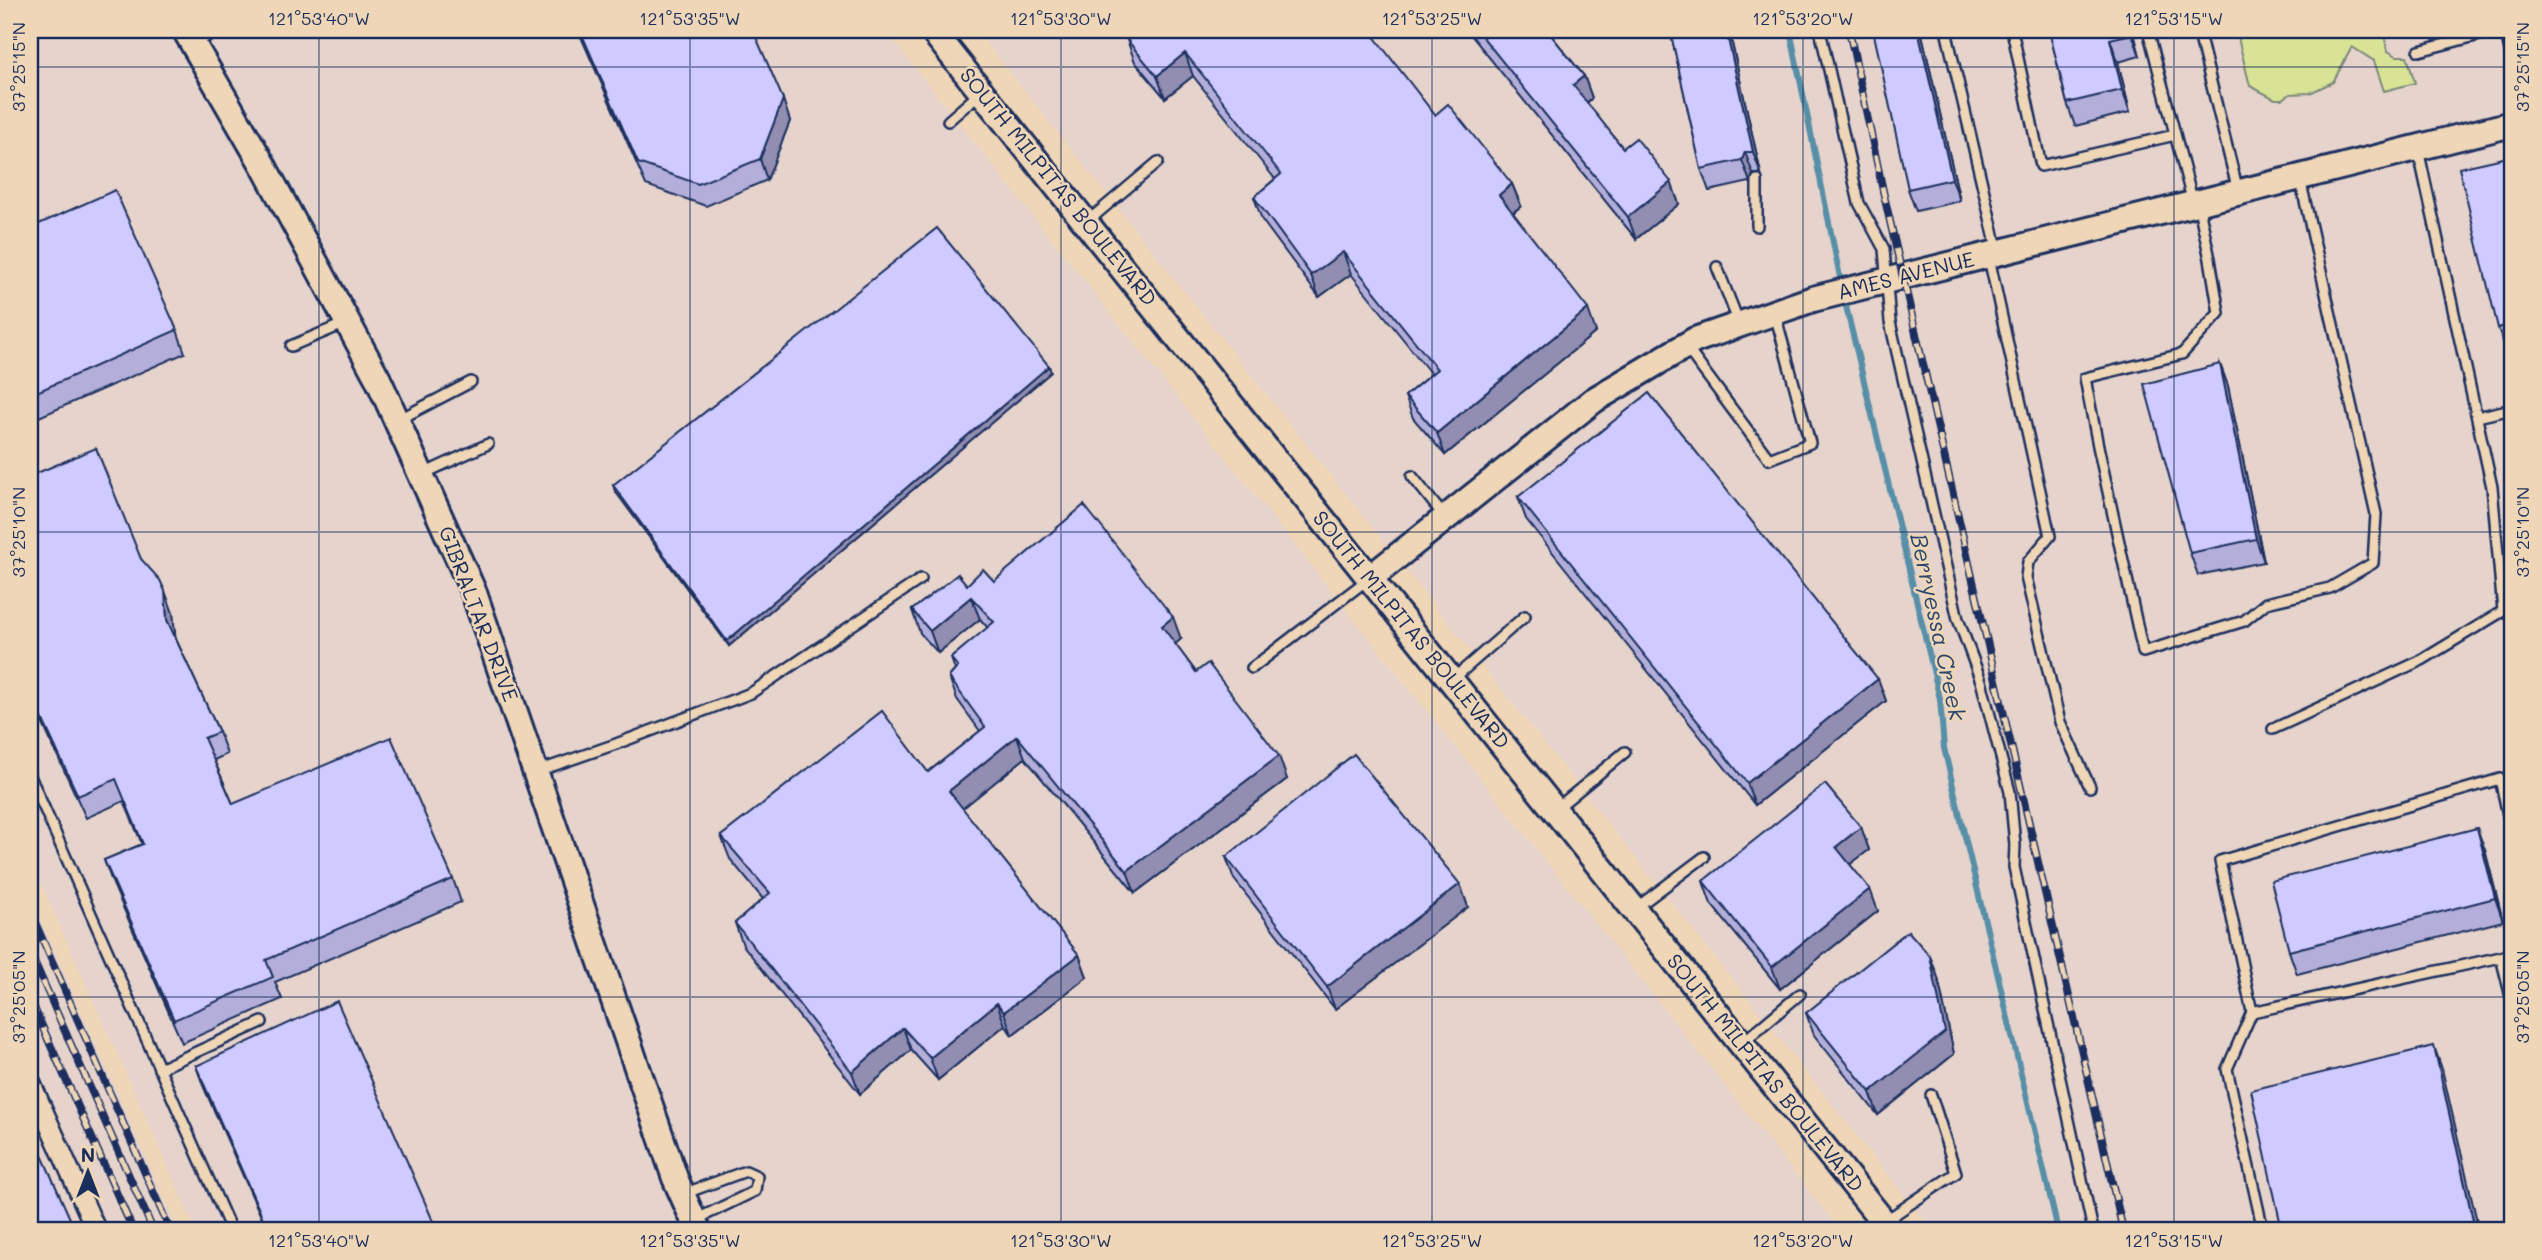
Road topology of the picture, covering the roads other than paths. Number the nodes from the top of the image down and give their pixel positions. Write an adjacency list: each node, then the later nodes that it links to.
1 (220, 30): 10 (lane)
2 (932, 30): 13 (street, SOUTH MILPITAS BOULEVARD)
3 (1820, 30): 27 (lane)
4 (1946, 30): 25 (lane)
5 (2012, 30): 16 (lane)
6 (2148, 30): 16 (lane)
7 (2198, 30): 21 (lane)
8 (2498, 30): 11 (lane)
9 (2505, 30): 12 (lane)
10 (189, 37): 29 (street, GIBRALTAR DRIVE)
11 (2419, 51)
12 (2512, 60)
13 (981, 92): 14 (lane); 23 (street, SOUTH MILPITAS BOULEVARD)
14 (948, 121)
15 (2512, 124): 17 (street, AMES AVENUE)
16 (2175, 135): 22 (lane)
17 (2418, 147): 19 (street, AMES AVENUE); 35 (lane)
18 (1158, 162): 23 (lane)
19 (2299, 177): 21 (street, AMES AVENUE); 22 (lane)
20 (1757, 180): 24 (lane)
21 (2238, 193): 22 (street, AMES AVENUE)
22 (2195, 204): 25 (street, AMES AVENUE)
23 (1086, 222): 41 (street, SOUTH MILPITAS BOULEVARD)
24 (1757, 226)
25 (1994, 255): 27 (street, AMES AVENUE); 50 (lane)
26 (1717, 267): 30 (lane)
27 (1882, 281): 28 (street, AMES AVENUE); 70 (lane)
28 (1774, 312): 30 (street, AMES AVENUE); 32 (lane)
29 (348, 322): 31 (lane); 36 (street, GIBRALTAR DRIVE)
30 (1739, 324): 32 (street, AMES AVENUE)
31 (292, 346)
32 (1685, 346): 40 (street, AMES AVENUE)
33 (471, 382): 36 (lane)
34 (2512, 409): 35 (lane)
35 (2477, 417): 46 (lane)
36 (397, 420): 38 (street, GIBRALTAR DRIVE)
37 (488, 444): 38 (lane)
38 (421, 475): 48 (street, GIBRALTAR DRIVE)
39 (1412, 475): 40 (lane)
40 (1446, 518): 41 (street, AMES AVENUE)
41 (1370, 578): 44 (lane); 45 (street, SOUTH MILPITAS BOULEVARD)
42 (921, 579): 48 (lane)
43 (1525, 616): 45 (lane)
44 (1252, 668)
45 (1451, 680): 51 (street, SOUTH MILPITAS BOULEVARD)
46 (2273, 729)
47 (1625, 752): 51 (lane)
48 (536, 771): 65 (street, GIBRALTAR DRIVE)
49 (30, 776): 62 (lane)
50 (2090, 787)
51 (1555, 809): 54 (street, SOUTH MILPITAS BOULEVARD)
52 (2512, 833): 59 (lane)
53 (1704, 857): 54 (lane)
54 (1635, 909): 61 (street, SOUTH MILPITAS BOULEVARD)
55 (2512, 952): 56 (lane)
56 (2501, 957): 58 (lane); 59 (lane)
57 (1800, 994): 61 (lane)
58 (2512, 1001)
59 (2252, 1012): 71 (lane)
60 (262, 1022): 62 (lane)
61 (1742, 1044): 67 (street, SOUTH MILPITAS BOULEVARD)
62 (159, 1069): 69 (lane)
63 (30, 1080): 68 (street)
64 (1931, 1095): 67 (lane)
65 (682, 1195): 66 (street, GIBRALTAR DRIVE); 66 (lane)
66 (696, 1226)
67 (1887, 1226)
68 (96, 1230)
69 (231, 1230)
70 (2093, 1230)
71 (2263, 1230)

